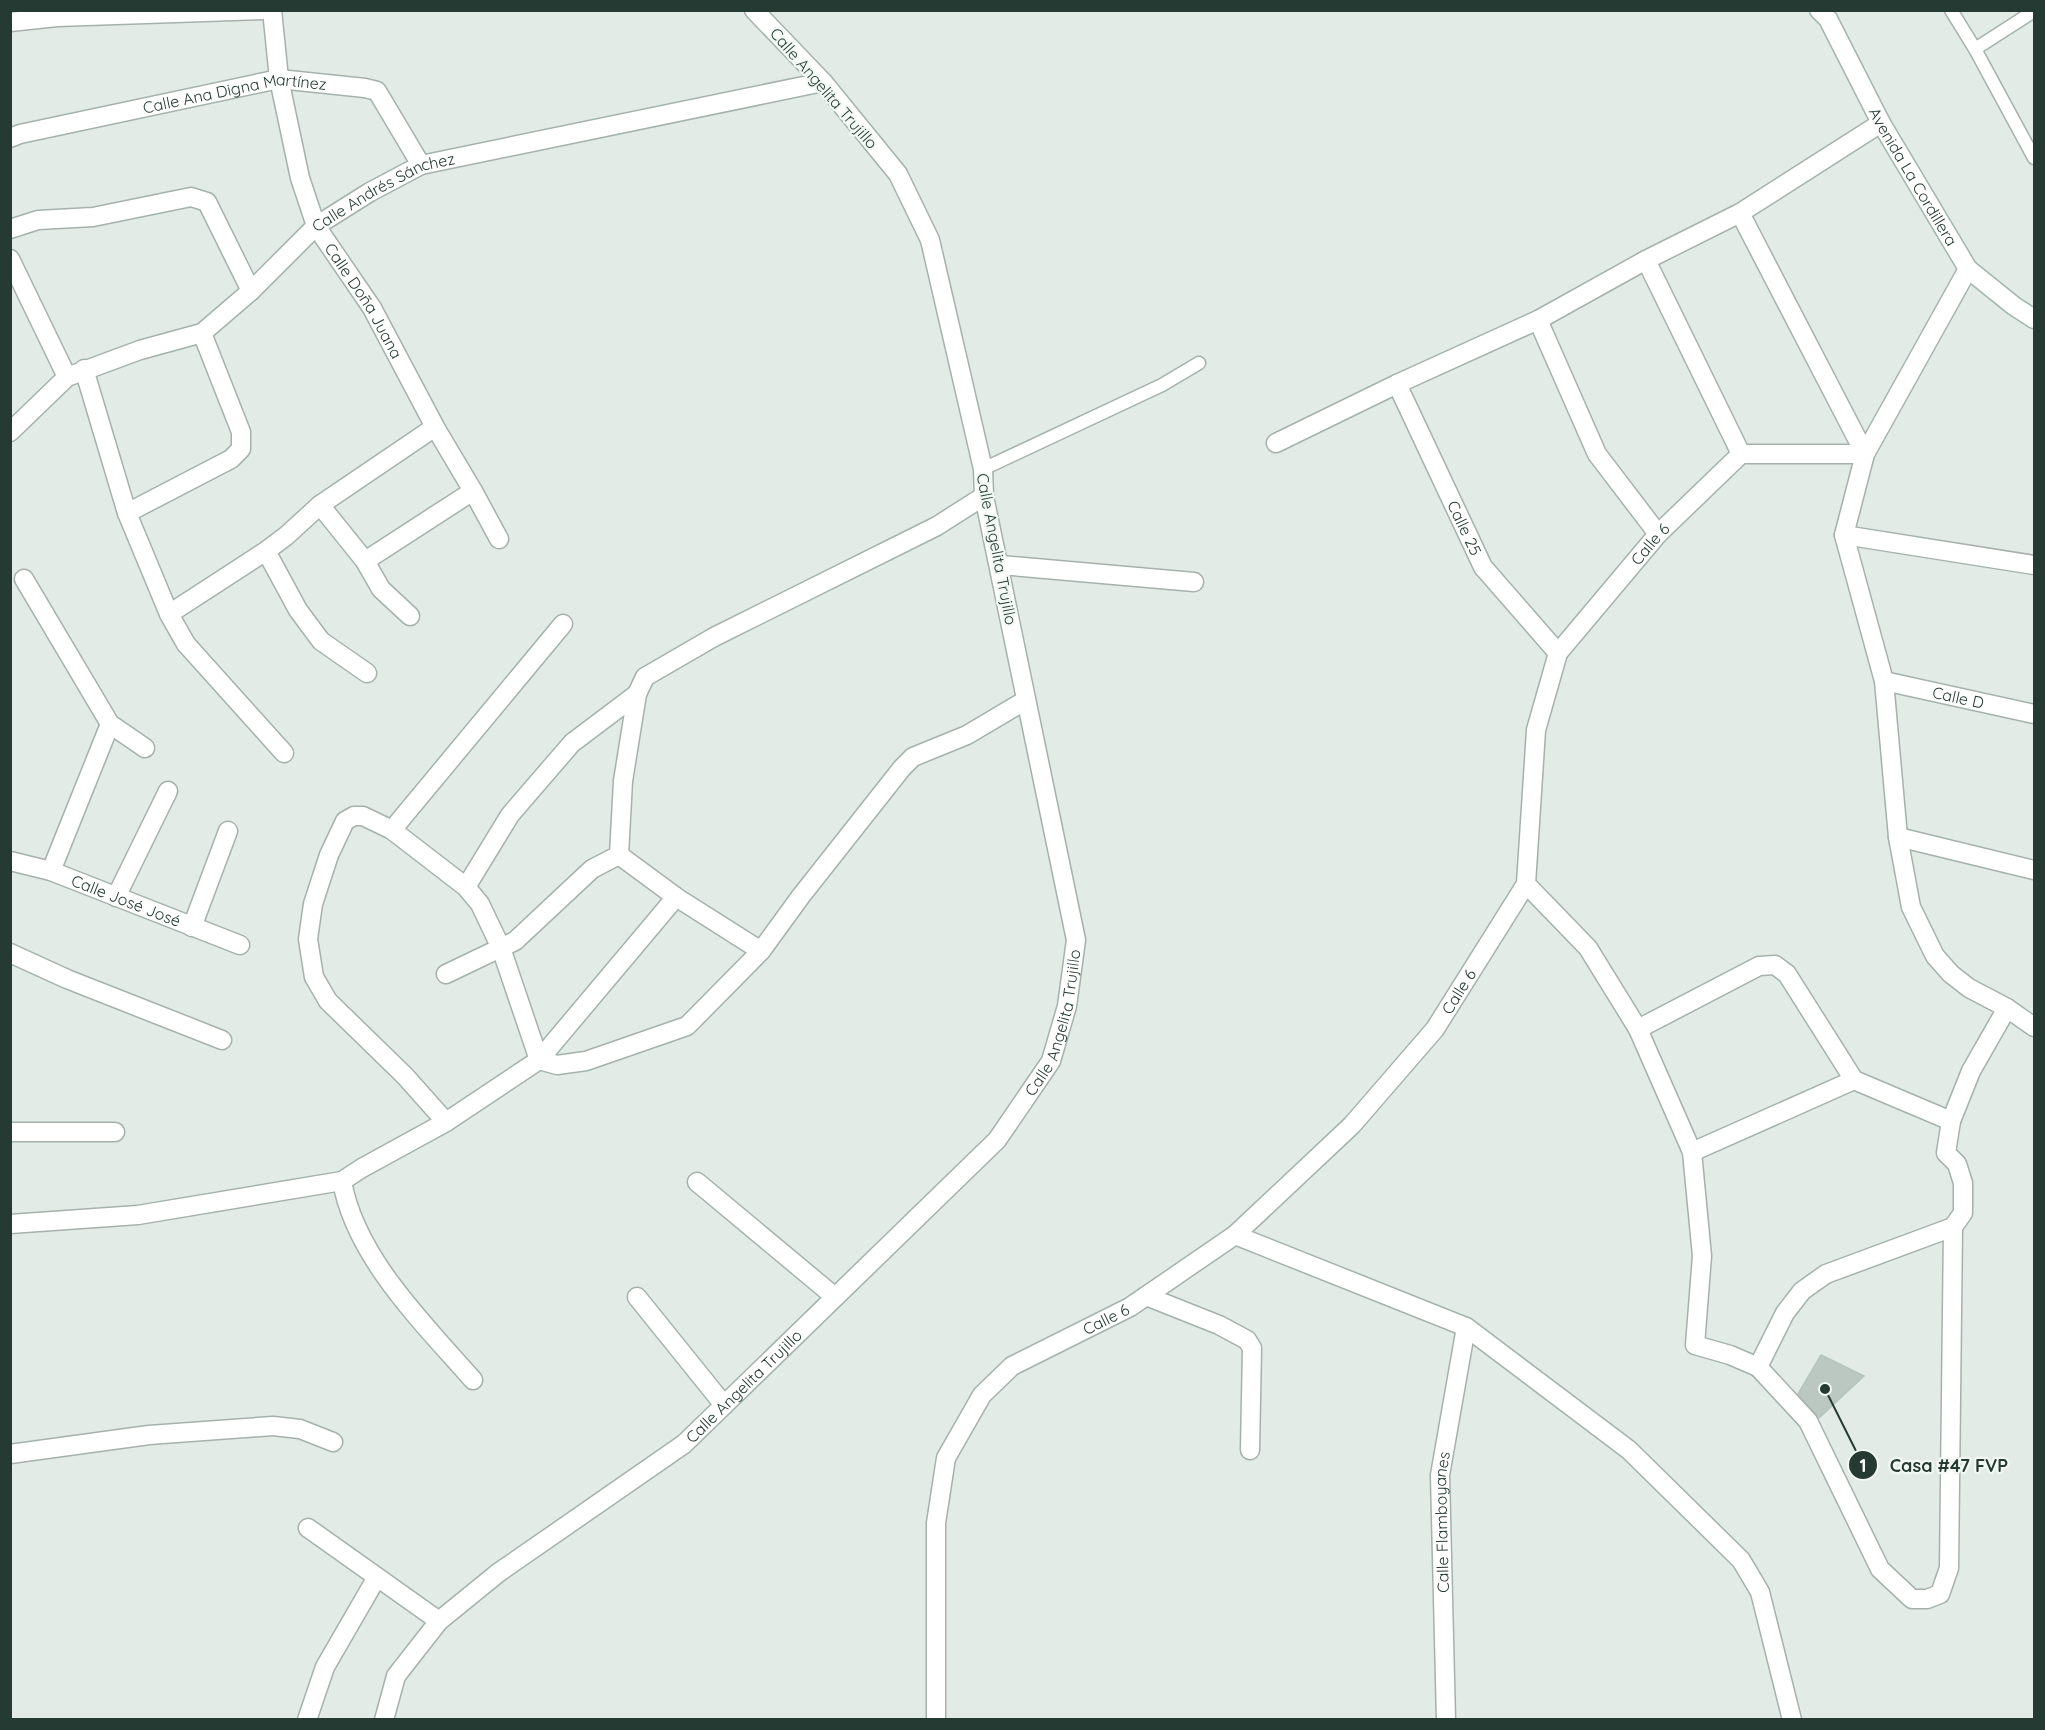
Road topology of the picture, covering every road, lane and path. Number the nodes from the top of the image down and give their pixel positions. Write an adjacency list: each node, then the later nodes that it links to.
1 (262, 10): 7 (street)
2 (272, 10): 10 (street, Calle Doña Juana)
3 (754, 10): 11 (street, Calle Angelita Trujillo)
4 (1819, 10): 12 (street, Avenida La Cordillera)
5 (1951, 10): 9 (lane)
6 (2034, 10): 9 (lane)
7 (57, 14): 8 (street)
8 (10, 22)
9 (1975, 49): 14 (lane)
10 (279, 79): 13 (street, Calle Ana Digna Martínez); 15 (street, Calle Ana Digna Martínez); 17 (street, Calle Doña Juana)
11 (822, 82): 15 (street, Calle Andrés Sánchez); 35 (street, Calle Angelita Trujillo)
12 (1881, 123): 16 (street); 21 (street, Avenida La Cordillera)
13 (10, 138)
14 (2034, 158)
15 (421, 165): 17 (street, Calle Andrés Sánchez)
16 (1740, 213): 20 (street); 34 (street)
17 (316, 226): 22 (street, Calle Andrés Sánchez); 30 (street, Calle Doña Juana)
18 (10, 229): 22 (street)
19 (10, 259): 28 (street)
20 (1646, 260): 24 (street); 33 (street)
21 (1968, 269): 23 (street, Avenida La Cordillera); 34 (street)
22 (251, 291): 25 (street, Calle Andrés Sánchez)
23 (2034, 319)
24 (1538, 320): 29 (street); 40 (street)
25 (202, 333): 27 (street, Calle Andrés Sánchez); 39 (street)
26 (1199, 363): 35 (lane)
27 (84, 369): 28 (street, Calle Andrés Sánchez); 39 (street)
28 (67, 377): 31 (street, Calle Andrés Sánchez)
29 (1397, 384): 32 (street); 52 (street, Calle 25)
30 (435, 427): 36 (street, Calle Doña Juana); 38 (street)
31 (10, 432)
32 (1276, 443)
33 (1741, 454): 34 (street); 40 (street, Calle 6)
34 (1865, 454): 41 (street)
35 (982, 469): 37 (street, Calle Angelita Trujillo)
36 (473, 491): 42 (street, Calle Doña Juana); 44 (street)
37 (984, 496): 45 (street, Calle Angelita Trujillo); 55 (street)
38 (320, 505): 43 (street); 44 (street)
39 (127, 513): 49 (street)
40 (1658, 534): 52 (street, Calle 6)
41 (1844, 535): 46 (street); 54 (street)
42 (499, 539)
43 (266, 551): 49 (street); 53 (street)
44 (365, 561): 50 (street)
45 (1000, 565): 48 (street); 56 (street, Calle Angelita Trujillo)
46 (2034, 565)
47 (24, 579): 58 (street)
48 (1194, 582)
49 (169, 614): 60 (street)
50 (410, 616)
51 (562, 624): 62 (street)
52 (1558, 653): 69 (street, Calle 6)
53 (367, 673)
54 (1884, 681): 57 (street, Calle D); 64 (street)
55 (637, 694): 65 (street); 70 (street)
56 (1026, 700): 76 (street); 97 (street, Calle Angelita Trujillo)
57 (2034, 714)
58 (110, 724): 59 (street); 68 (street)
59 (145, 748)
60 (284, 753)
61 (168, 791): 71 (street)
62 (392, 830): 70 (street); 86 (street)
63 (228, 831): 73 (street)
64 (1898, 837): 67 (street); 79 (street)
65 (619, 855): 72 (street); 75 (street)
66 (10, 861): 68 (street, Calle José José)
67 (2034, 870)
68 (51, 871): 71 (street, Calle José José)
69 (1526, 884): 81 (street); 94 (street, Calle 6)
70 (466, 887): 75 (street)
71 (116, 897): 73 (street, Calle José José)
72 (676, 897): 76 (street); 83 (street)
73 (192, 927): 74 (street, Calle José José)
74 (240, 945)
75 (501, 948): 78 (street); 83 (street)
76 (761, 951): 83 (street)
77 (10, 953): 82 (street)
78 (446, 974)
79 (2007, 1008): 80 (street); 85 (street)
80 (2034, 1027)
81 (1638, 1029): 84 (street); 89 (street)
82 (222, 1040)
83 (538, 1060): 86 (street)
84 (1854, 1080): 85 (street); 89 (street)
85 (1951, 1121): 93 (street)
86 (446, 1122): 90 (street)
87 (10, 1132): 88 (street)
88 (115, 1132)
89 (1692, 1152): 99 (street)
90 (342, 1181): 92 (street); 100 (street)
91 (697, 1182): 97 (street)
92 (10, 1224)
93 (1953, 1227): 99 (street); 99 (street)
94 (1235, 1234): 95 (street, Calle 6); 98 (street)
95 (1146, 1296): 103 (street); 110 (street, Calle 6)
96 (637, 1297): 101 (street)
97 (835, 1297): 101 (street, Calle Angelita Trujillo)
98 (1466, 1327): 111 (street, Calle Flamboyanes); 112 (street)
99 (1758, 1367)
100 (473, 1380)
101 (724, 1405): 107 (street, Calle Angelita Trujillo)
102 (333, 1442): 104 (street)
103 (1250, 1450)
104 (10, 1454)
105 (308, 1528): 106 (street)
106 (377, 1577): 107 (street); 108 (street)
107 (439, 1621): 109 (street, Calle Angelita Trujillo)
108 (307, 1719)
109 (384, 1719)
110 (936, 1719)
111 (1446, 1719)
112 (1792, 1719)

